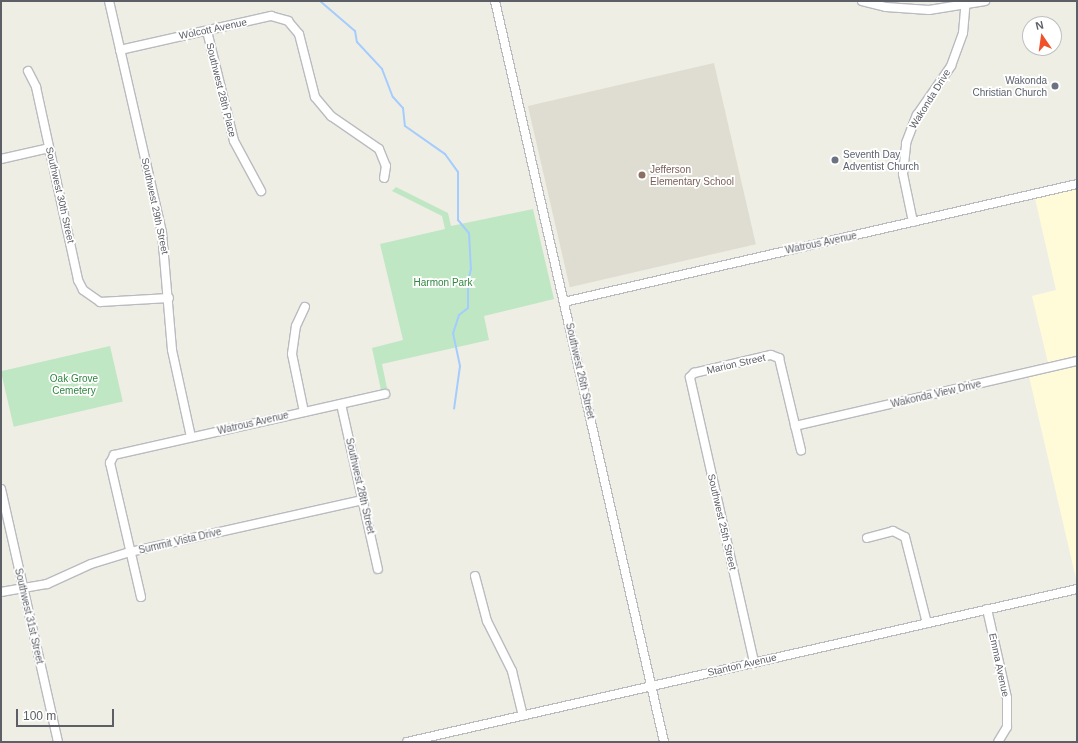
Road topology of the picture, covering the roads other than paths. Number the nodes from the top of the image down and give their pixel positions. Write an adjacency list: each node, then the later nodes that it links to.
1 (109, 1): 7 (street, Southwest 29th Street)
2 (495, 1): 16 (street, Southwest 26th Street)
3 (862, 1): 5 (street)
4 (985, 1): 5 (street)
5 (966, 3): 14 (street, Wakonda Drive)
6 (207, 31): 7 (street, Wolcott Avenue); 11 (street, Wolcott Avenue); 13 (street, Southwest 28th Place)
7 (120, 50): 15 (street, Southwest 29th Street)
8 (28, 71): 9 (street, Southwest 30th Street)
9 (49, 148): 10 (street); 15 (street, Southwest 30th Street)
10 (1, 159)
11 (384, 178)
12 (1077, 184): 14 (street, Watrous Avenue)
13 (261, 190)
14 (914, 222): 16 (street, Watrous Avenue)
15 (169, 298): 24 (street, Southwest 29th Street)
16 (564, 302): 39 (street, Southwest 26th Street)
17 (305, 307): 22 (street)
18 (1077, 361): 23 (street, Wakonda View Drive)
19 (689, 381): 23 (street, Marion Street); 38 (street, Southwest 25th Street)
20 (385, 394): 21 (street, Watrous Avenue)
21 (341, 404): 22 (street, Watrous Avenue); 27 (street, Southwest 28th Street)
22 (304, 412): 24 (street, Watrous Avenue)
23 (795, 426): 25 (street)
24 (191, 437): 29 (street, Watrous Avenue)
25 (801, 450)
26 (1, 489): 32 (street, Southwest 31st Street)
27 (363, 500): 29 (street, Summit Vista Drive); 30 (street, Southwest 28th Street)
28 (867, 538): 37 (street)
29 (130, 552): 32 (street, Summit Vista Drive); 35 (street)
30 (378, 569)
31 (475, 576): 40 (street)
32 (23, 589): 34 (street, Summit Vista Drive); 41 (street, Southwest 31st Street)
33 (1077, 589): 36 (street, Stanton Avenue)
34 (1, 592)
35 (141, 597)
36 (987, 609): 37 (street, Stanton Avenue); 44 (street, Emma Avenue)
37 (927, 623): 38 (street, Stanton Avenue)
38 (754, 662): 39 (street, Stanton Avenue)
39 (652, 686): 40 (street, Stanton Avenue); 43 (street, Southwest 26th Street)
40 (523, 716): 42 (street, Stanton Avenue)
41 (58, 742)
42 (406, 742)
43 (664, 742)
44 (998, 742)

